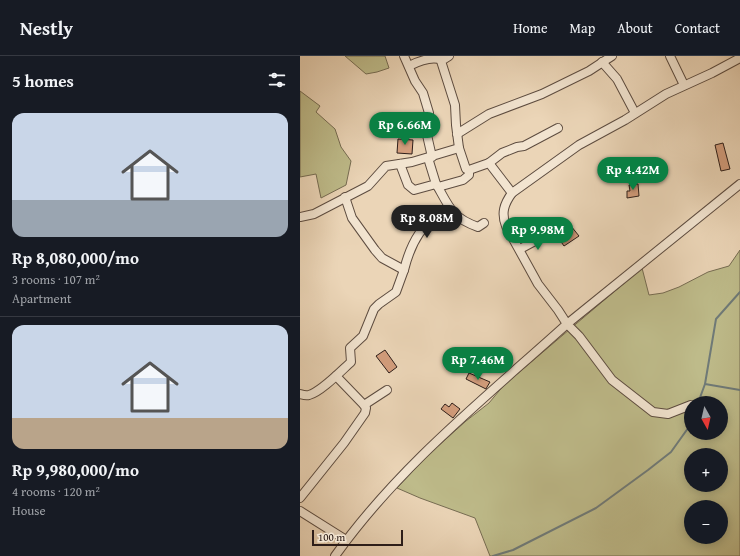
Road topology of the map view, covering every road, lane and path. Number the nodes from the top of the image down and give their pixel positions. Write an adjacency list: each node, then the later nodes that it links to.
1 (404, 56): 7 (street)
2 (612, 56): 6 (street)
3 (670, 56): 8 (street)
4 (445, 58): 7 (street); 11 (street)
5 (740, 58): 8 (street)
6 (602, 62): 9 (street); 11 (street)
7 (408, 66): 13 (street)
8 (684, 86): 9 (street)
9 (635, 113): 19 (street)
10 (558, 128): 14 (street)
11 (457, 134): 12 (street)
12 (459, 148): 13 (street); 16 (street)
13 (430, 158): 15 (street); 18 (street)
14 (489, 163): 16 (street); 19 (street)
15 (400, 164): 18 (street); 20 (street)
16 (469, 170): 18 (street)
17 (740, 184): 27 (street)
18 (437, 185): 21 (street)
19 (512, 194): 25 (street)
20 (345, 197): 22 (street); 26 (street)
21 (449, 207): 23 (street); 26 (street)
22 (300, 217)
23 (484, 223)
24 (546, 235): 25 (street)
25 (520, 249): 27 (street)
26 (404, 270): 28 (street)
27 (567, 324): 32 (street); 35 (street)
28 (336, 376): 30 (street); 31 (street)
29 (387, 390): 31 (street)
30 (300, 394)
31 (364, 405): 33 (street)
32 (684, 408)
33 (300, 498)
34 (300, 511): 35 (street)
35 (346, 540): 36 (street)
36 (335, 556)

